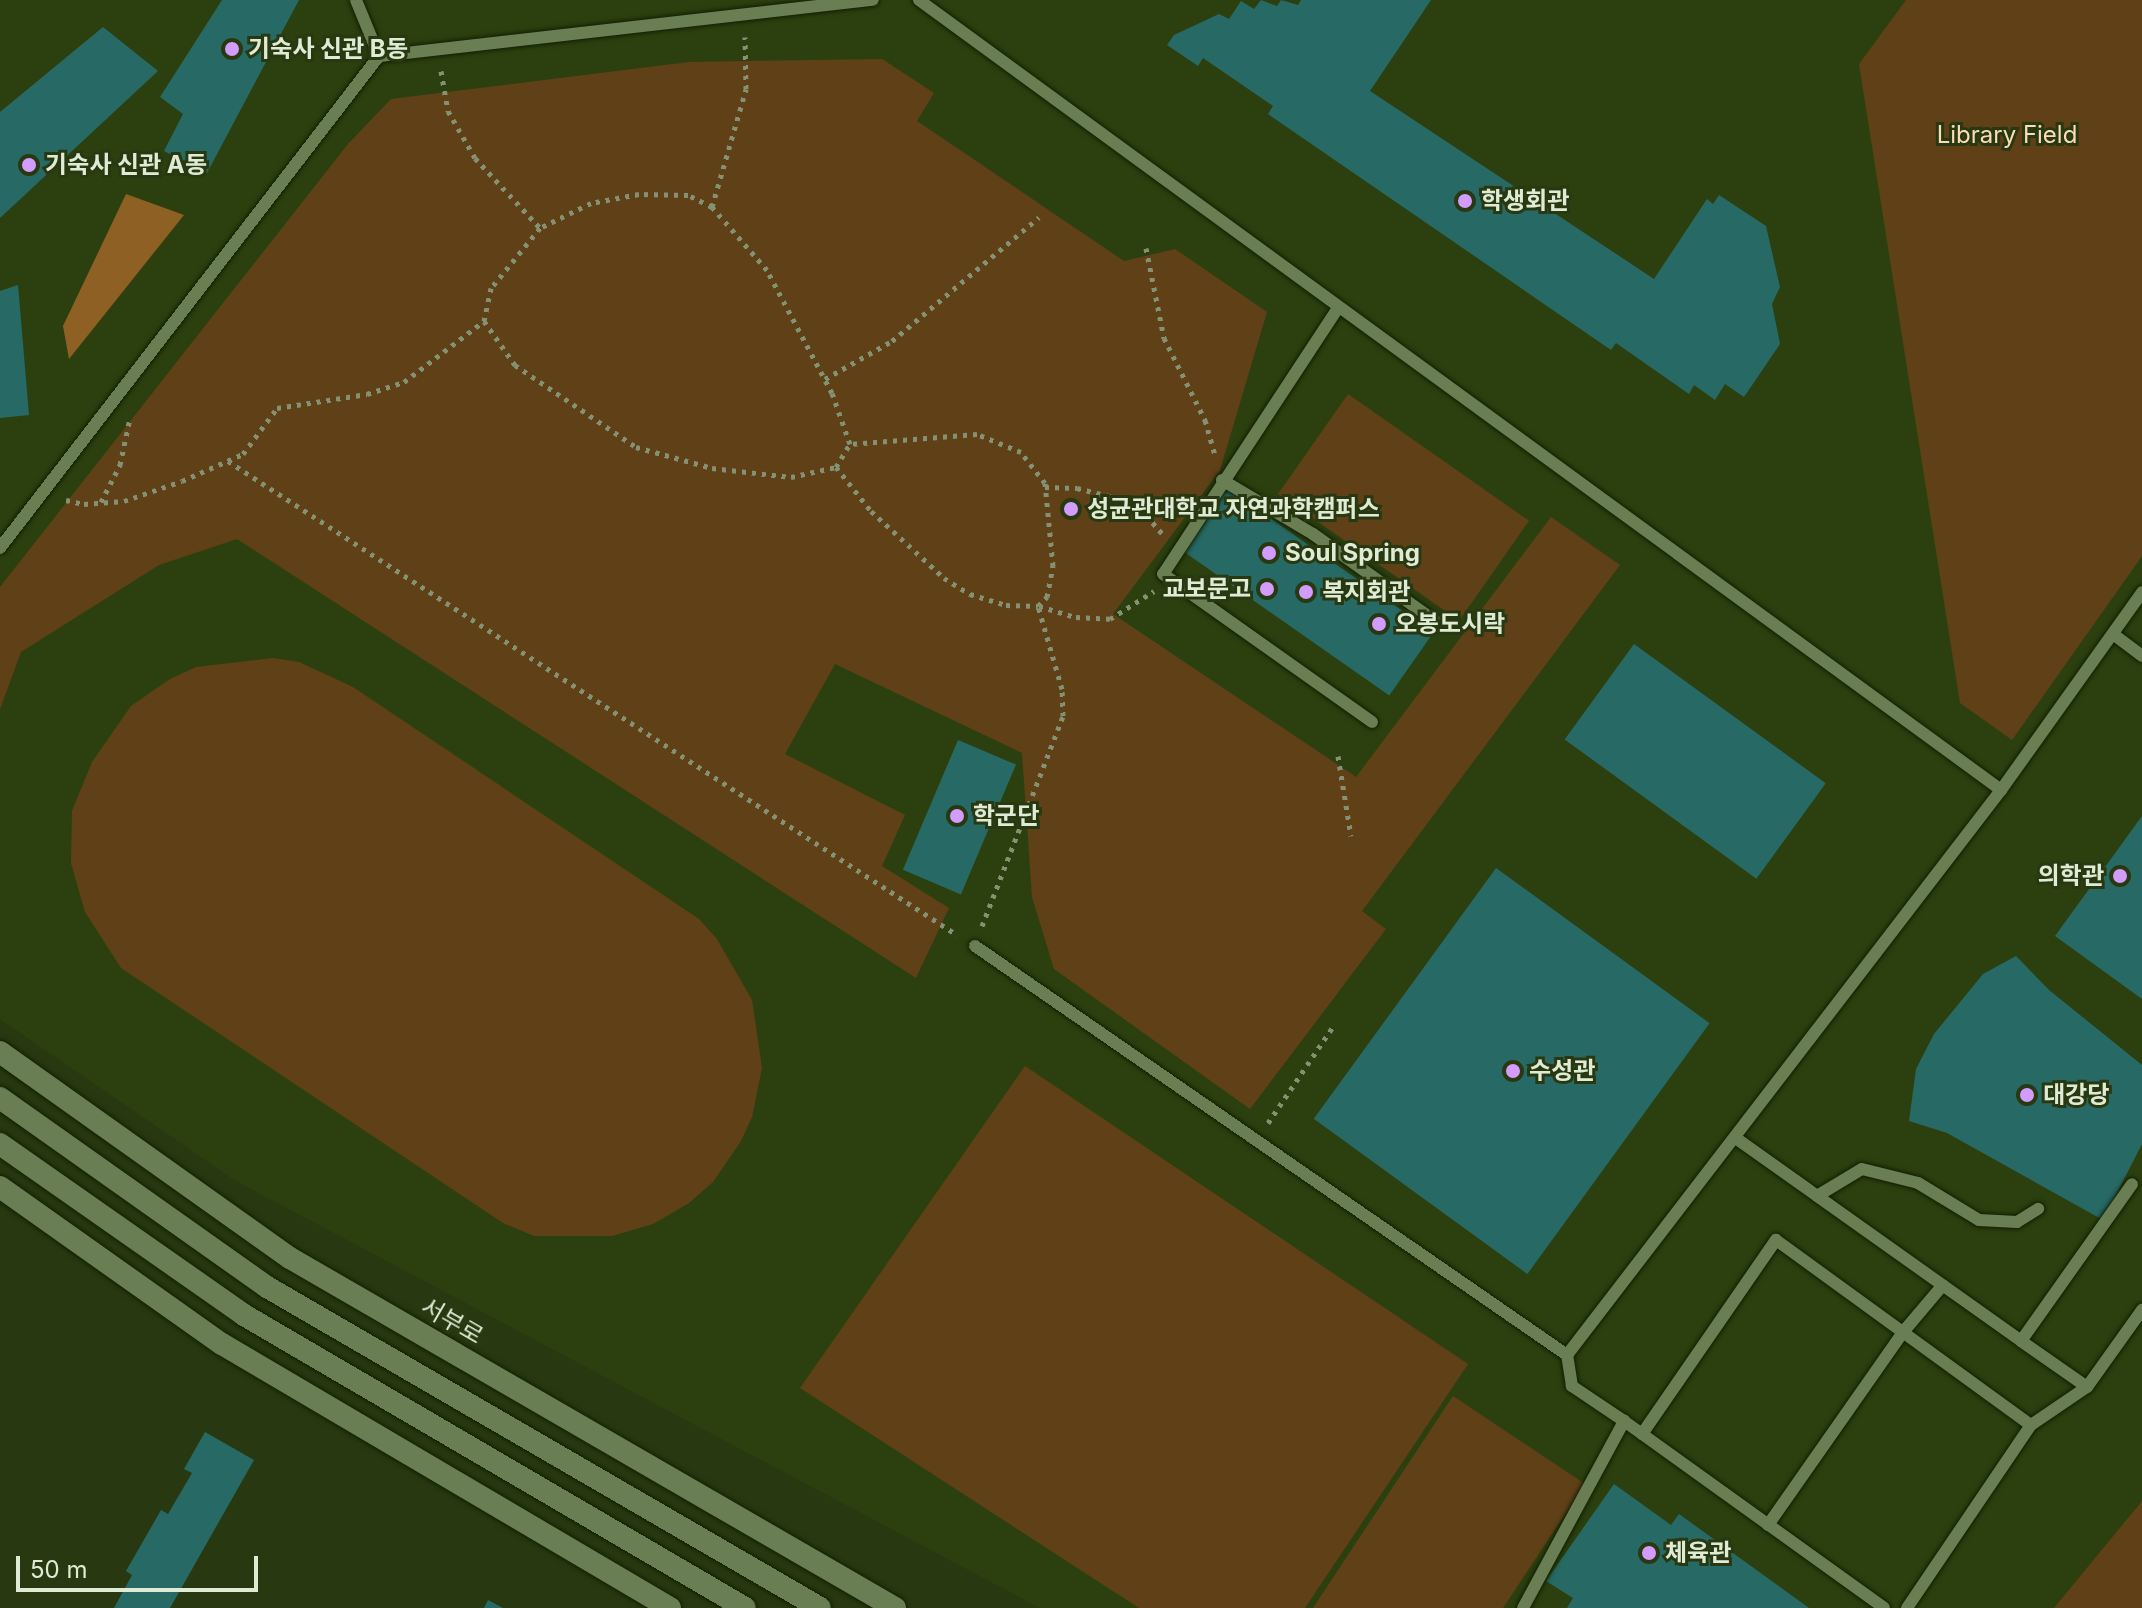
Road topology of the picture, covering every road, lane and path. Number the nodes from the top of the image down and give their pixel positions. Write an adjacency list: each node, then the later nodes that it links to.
1 (356, 0): 6 (lane)
2 (873, 0): 4 (lane)
3 (919, 0): 11 (lane)
4 (744, 15): 5 (lane); 7 (path)
5 (438, 50): 6 (lane); 9 (path)
6 (379, 56): 14 (lane)
7 (712, 207): 9 (path); 13 (path)
8 (1039, 217): 13 (path)
9 (540, 228): 12 (path)
10 (1146, 248): 18 (path)
11 (1338, 308): 18 (lane); 31 (lane)
12 (484, 321): 16 (path); 17 (path)
13 (825, 379): 15 (path)
14 (120, 390): 20 (lane); 21 (path)
15 (850, 444): 17 (path); 19 (path)
16 (227, 461): 21 (path); 33 (path)
17 (836, 467): 25 (path)
18 (1222, 480): 23 (lane); 26 (lane)
19 (1045, 487): 23 (path); 25 (path)
20 (41, 494): 21 (path); 22 (lane)
21 (100, 503)
22 (0, 548)
23 (1163, 574): 25 (path); 29 (lane)
24 (2142, 592): 27 (lane)
25 (1038, 606): 33 (path)
26 (1439, 624)
27 (2113, 634): 28 (lane); 31 (lane)
28 (2142, 656)
29 (1372, 722)
30 (1338, 756): 32 (path)
31 (2001, 790): 37 (lane)
32 (1351, 836)
33 (975, 946): 38 (lane)
34 (1332, 1028): 38 (path)
35 (0, 1052): 57 (street, 서부로)
36 (0, 1098): 56 (street)
37 (1737, 1139): 42 (lane); 48 (lane)
38 (1254, 1143): 48 (lane)
39 (0, 1144): 55 (street)
40 (2132, 1184): 47 (lane)
41 (0, 1187): 54 (street)
42 (1817, 1196): 43 (lane); 44 (lane)
43 (2038, 1209)
44 (1943, 1285): 46 (lane); 47 (lane)
45 (2142, 1310): 49 (lane)
46 (1904, 1331): 51 (lane); 52 (lane); 53 (lane)
47 (2021, 1341): 49 (lane)
48 (1567, 1355): 50 (lane)
49 (2087, 1387): 51 (lane)
50 (1624, 1421): 52 (lane); 58 (lane)
51 (2031, 1425): 60 (lane)
52 (1642, 1434): 53 (lane)
53 (1768, 1525): 59 (lane)
54 (670, 1608)
55 (745, 1608)
56 (820, 1608)
57 (895, 1608)
58 (1523, 1608)
59 (1884, 1608)
60 (1907, 1608)

